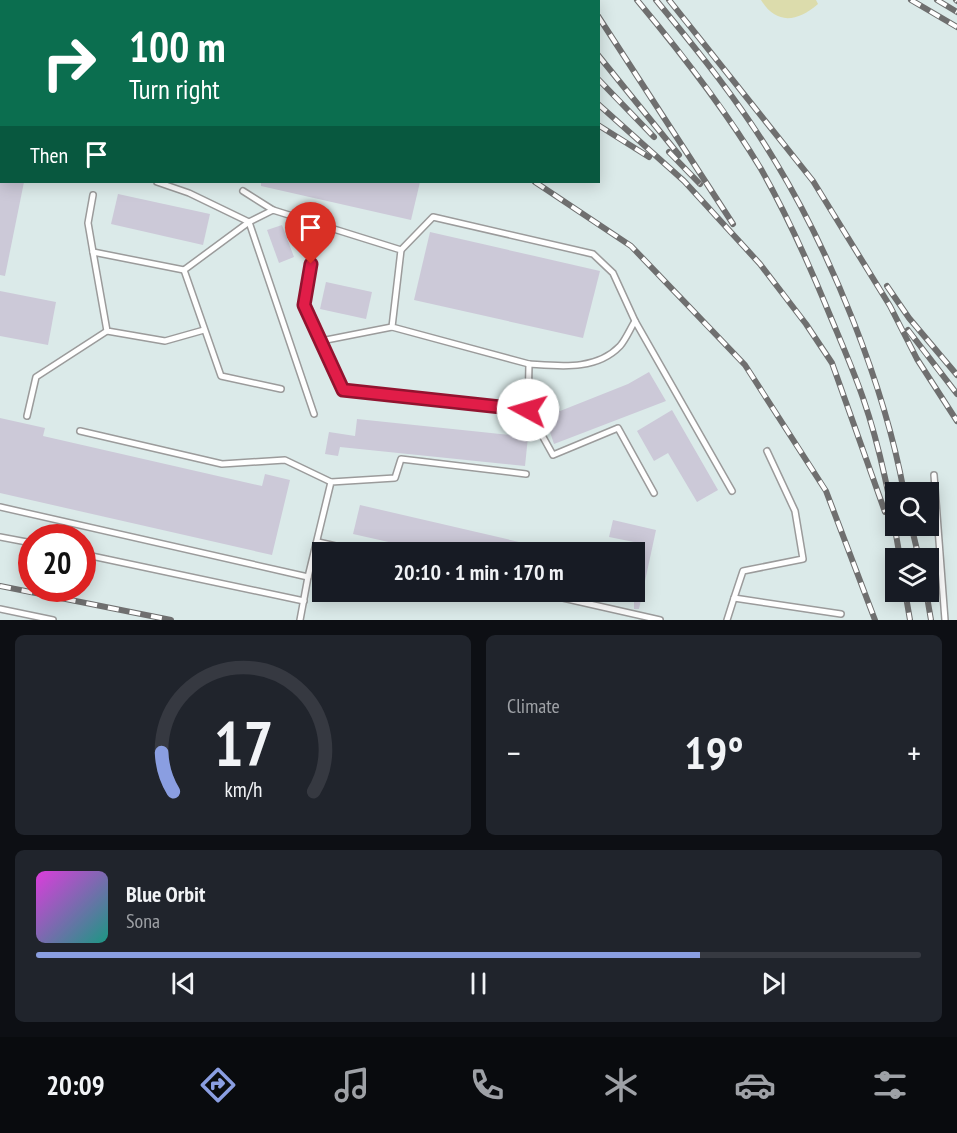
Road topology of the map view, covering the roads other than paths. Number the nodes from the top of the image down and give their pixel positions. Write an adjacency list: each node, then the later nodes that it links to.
1 (160, 183): 5 (lane)
2 (243, 191): 4 (lane)
3 (93, 195): 8 (lane)
4 (273, 210): 5 (lane); 6 (lane)
5 (249, 222): 9 (lane); 18 (lane)
6 (317, 224): 7 (lane); 14 (lane)
7 (401, 250): 10 (lane); 11 (lane)
8 (93, 252): 9 (lane); 13 (lane)
9 (184, 270): 12 (lane)
10 (635, 321): 15 (lane); 25 (lane)
11 (392, 327): 14 (lane); 15 (lane)
12 (204, 330): 13 (lane); 16 (lane)
13 (107, 331): 19 (lane)
14 (321, 341): 17 (lane)
15 (530, 364): 17 (lane)
16 (281, 389)
17 (528, 410): 26 (lane)
18 (314, 414)
19 (27, 416)
20 (80, 431): 24 (lane)
21 (767, 451): 34 (lane)
22 (526, 474): 24 (lane)
23 (934, 475): 43 (lane)
24 (331, 482): 30 (lane)
25 (732, 491)
26 (654, 494)
27 (0, 507): 33 (lane)
28 (0, 537): 29 (lane)
29 (18, 540)
30 (318, 542)
31 (96, 557): 35 (lane)
32 (312, 562): 33 (lane)
33 (308, 576): 35 (lane)
34 (734, 598): 38 (lane); 42 (lane)
35 (304, 601): 40 (lane)
36 (581, 602): 41 (lane)
37 (0, 609): 39 (lane)
38 (841, 614)
39 (53, 620)
40 (300, 620)
41 (660, 620)
42 (727, 620)
43 (945, 620)

